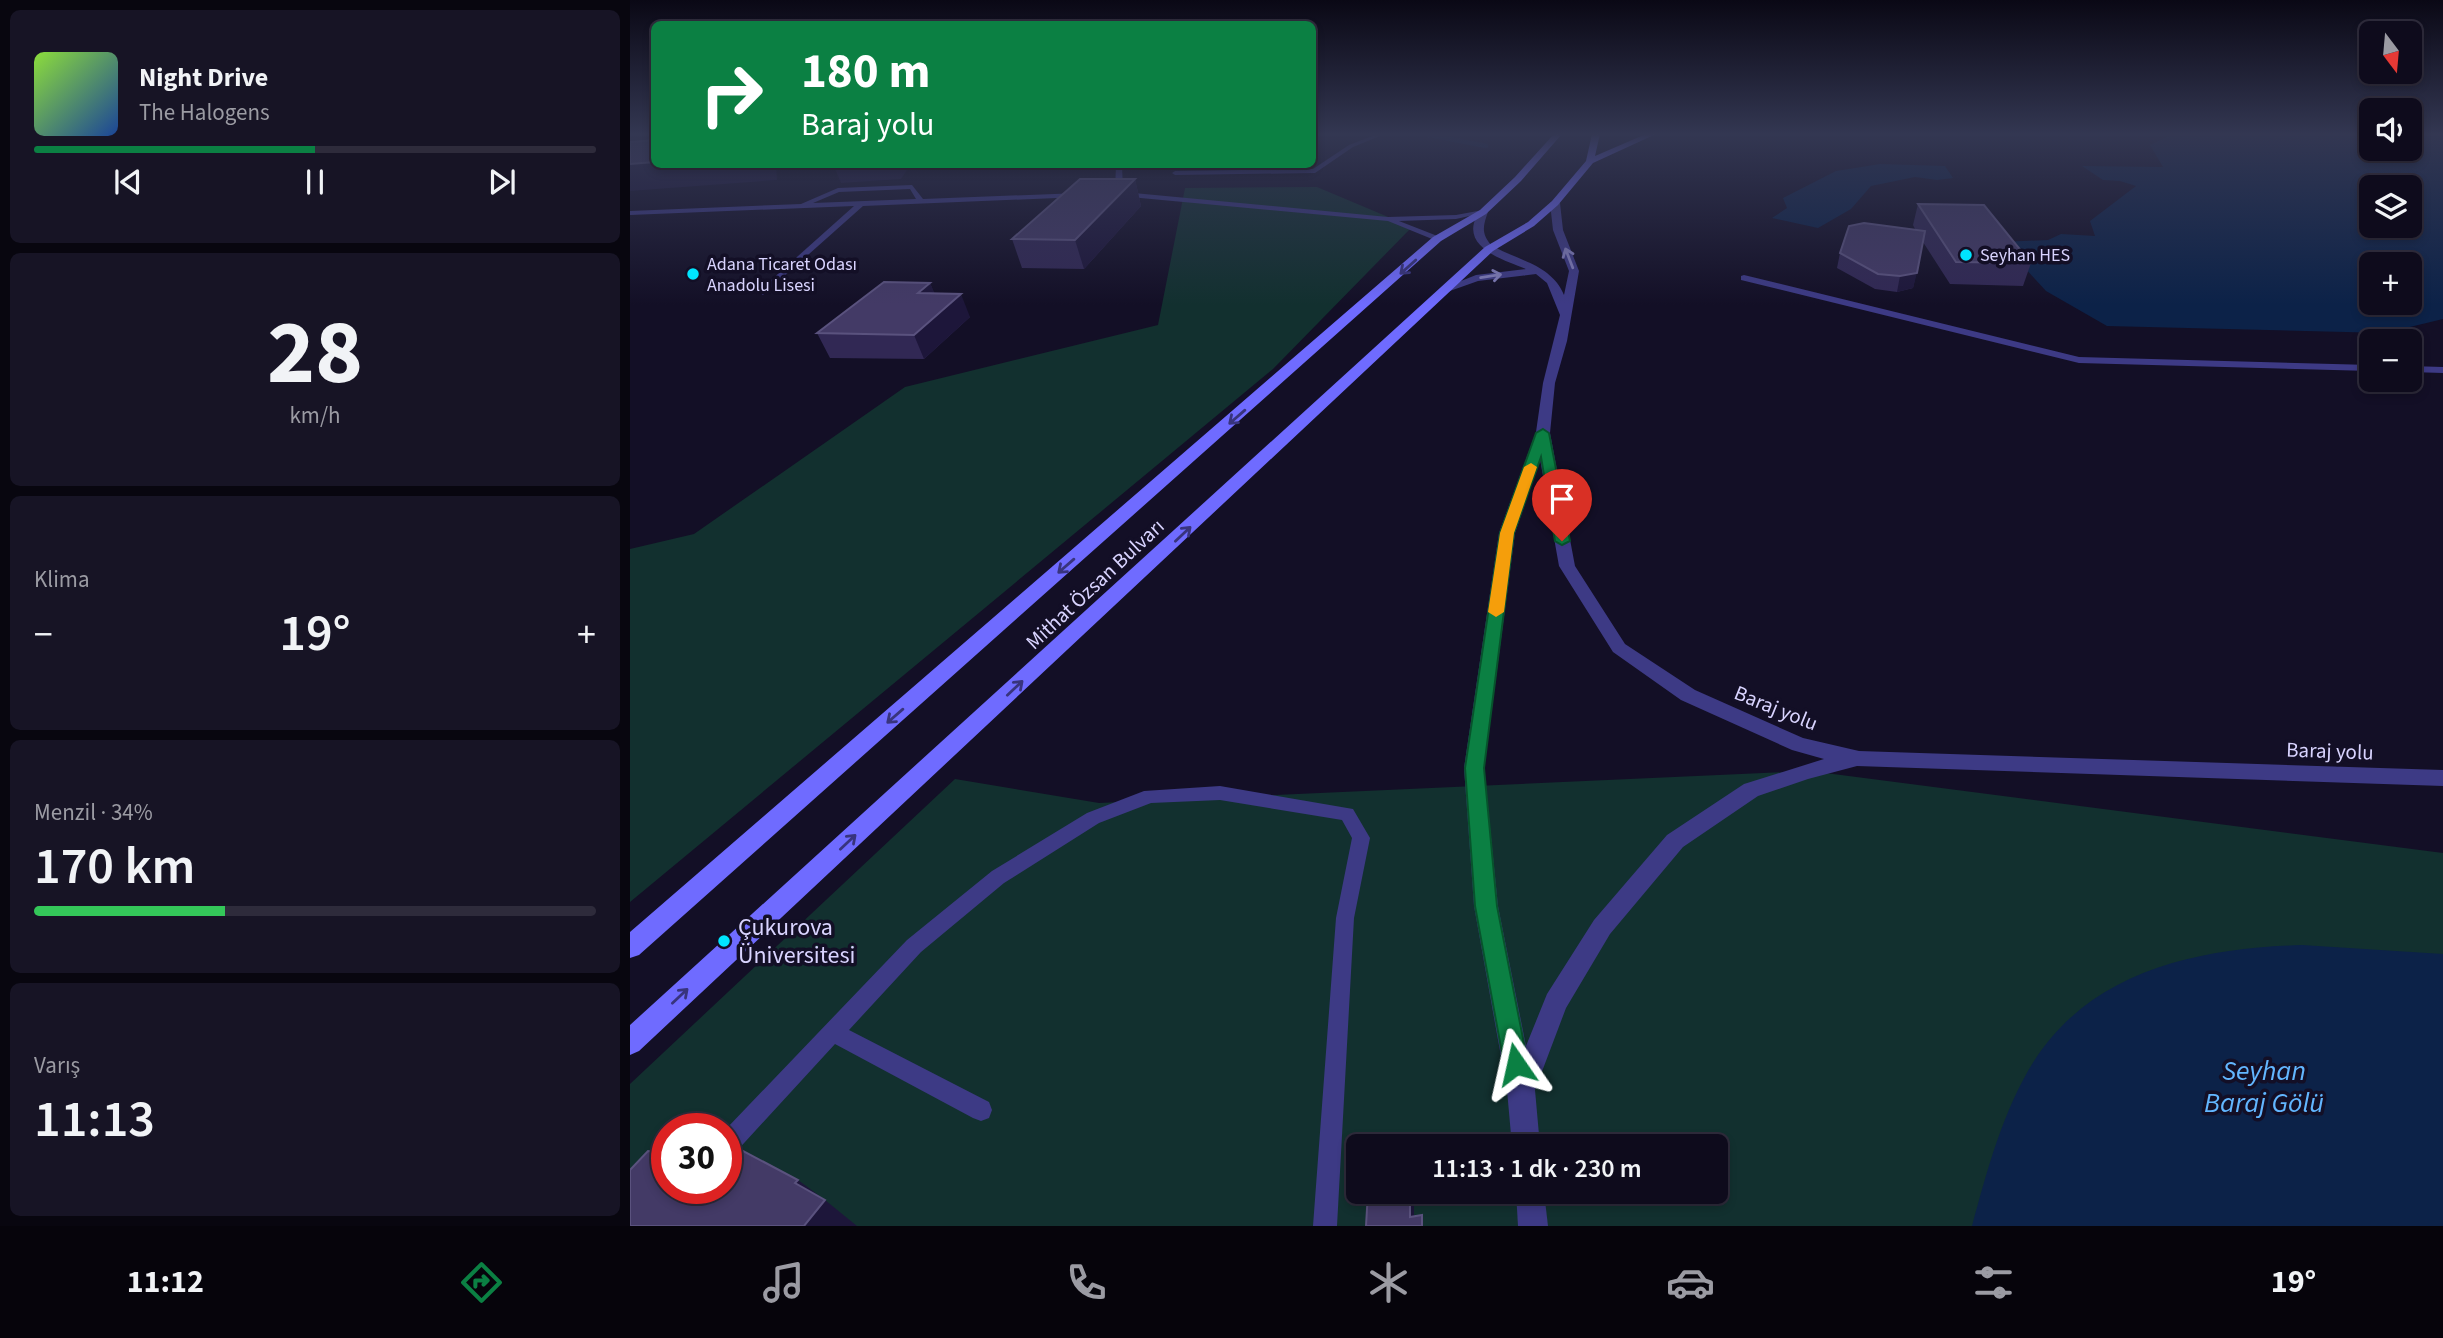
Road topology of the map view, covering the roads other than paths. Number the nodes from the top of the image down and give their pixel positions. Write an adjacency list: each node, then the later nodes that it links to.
1 (843, 191): 13 (lane)
2 (915, 191): 10 (lane)
3 (1174, 191): 9 (lane)
4 (1505, 191): 14 (main road, Mithat Özsan Bulvarı)
5 (1565, 191): 11 (main road, Mithat Özsan Bulvarı)
6 (1106, 194): 7 (lane)
7 (1119, 194): 9 (lane)
8 (1093, 195): 10 (lane)
9 (1174, 198): 16 (lane)
10 (921, 202): 12 (lane)
11 (1555, 203): 18 (main road, Mithat Özsan Bulvarı); 23 (street, Baraj yolu, one-way to 11)
12 (861, 204): 13 (lane); 22 (lane)
13 (800, 206): 15 (lane)
14 (1483, 212): 16 (lane); 17 (main road, Mithat Özsan Bulvarı); 18 (street)
15 (630, 213)
16 (1388, 219): 17 (lane)
17 (1437, 239): 30 (main road, Mithat Özsan Bulvarı, one-way to 30)
18 (1489, 249): 19 (street); 21 (main road, Mithat Özsan Bulvarı)
19 (1538, 271): 21 (street, one-way to 19); 23 (street)
20 (1744, 278): 24 (lane)
21 (1447, 289): 32 (main road, Mithat Özsan Bulvarı, one-way to 21)
22 (763, 292)
23 (1566, 315): 27 (street, Baraj yolu)
24 (2359, 368)
25 (2422, 369): 26 (lane)
26 (2443, 370)
27 (1543, 433): 28 (street, Baraj yolu); 33 (street)
28 (1859, 759): 29 (street, Baraj yolu); 33 (street)
29 (2443, 778)
30 (630, 947)
31 (833, 1032): 34 (lane); 35 (lane); 38 (lane)
32 (630, 1042)
33 (1521, 1090): 36 (street)
34 (981, 1110)
35 (742, 1129)
36 (1525, 1134)
37 (1531, 1204): 39 (street)
38 (1325, 1226)
39 (1533, 1226)

